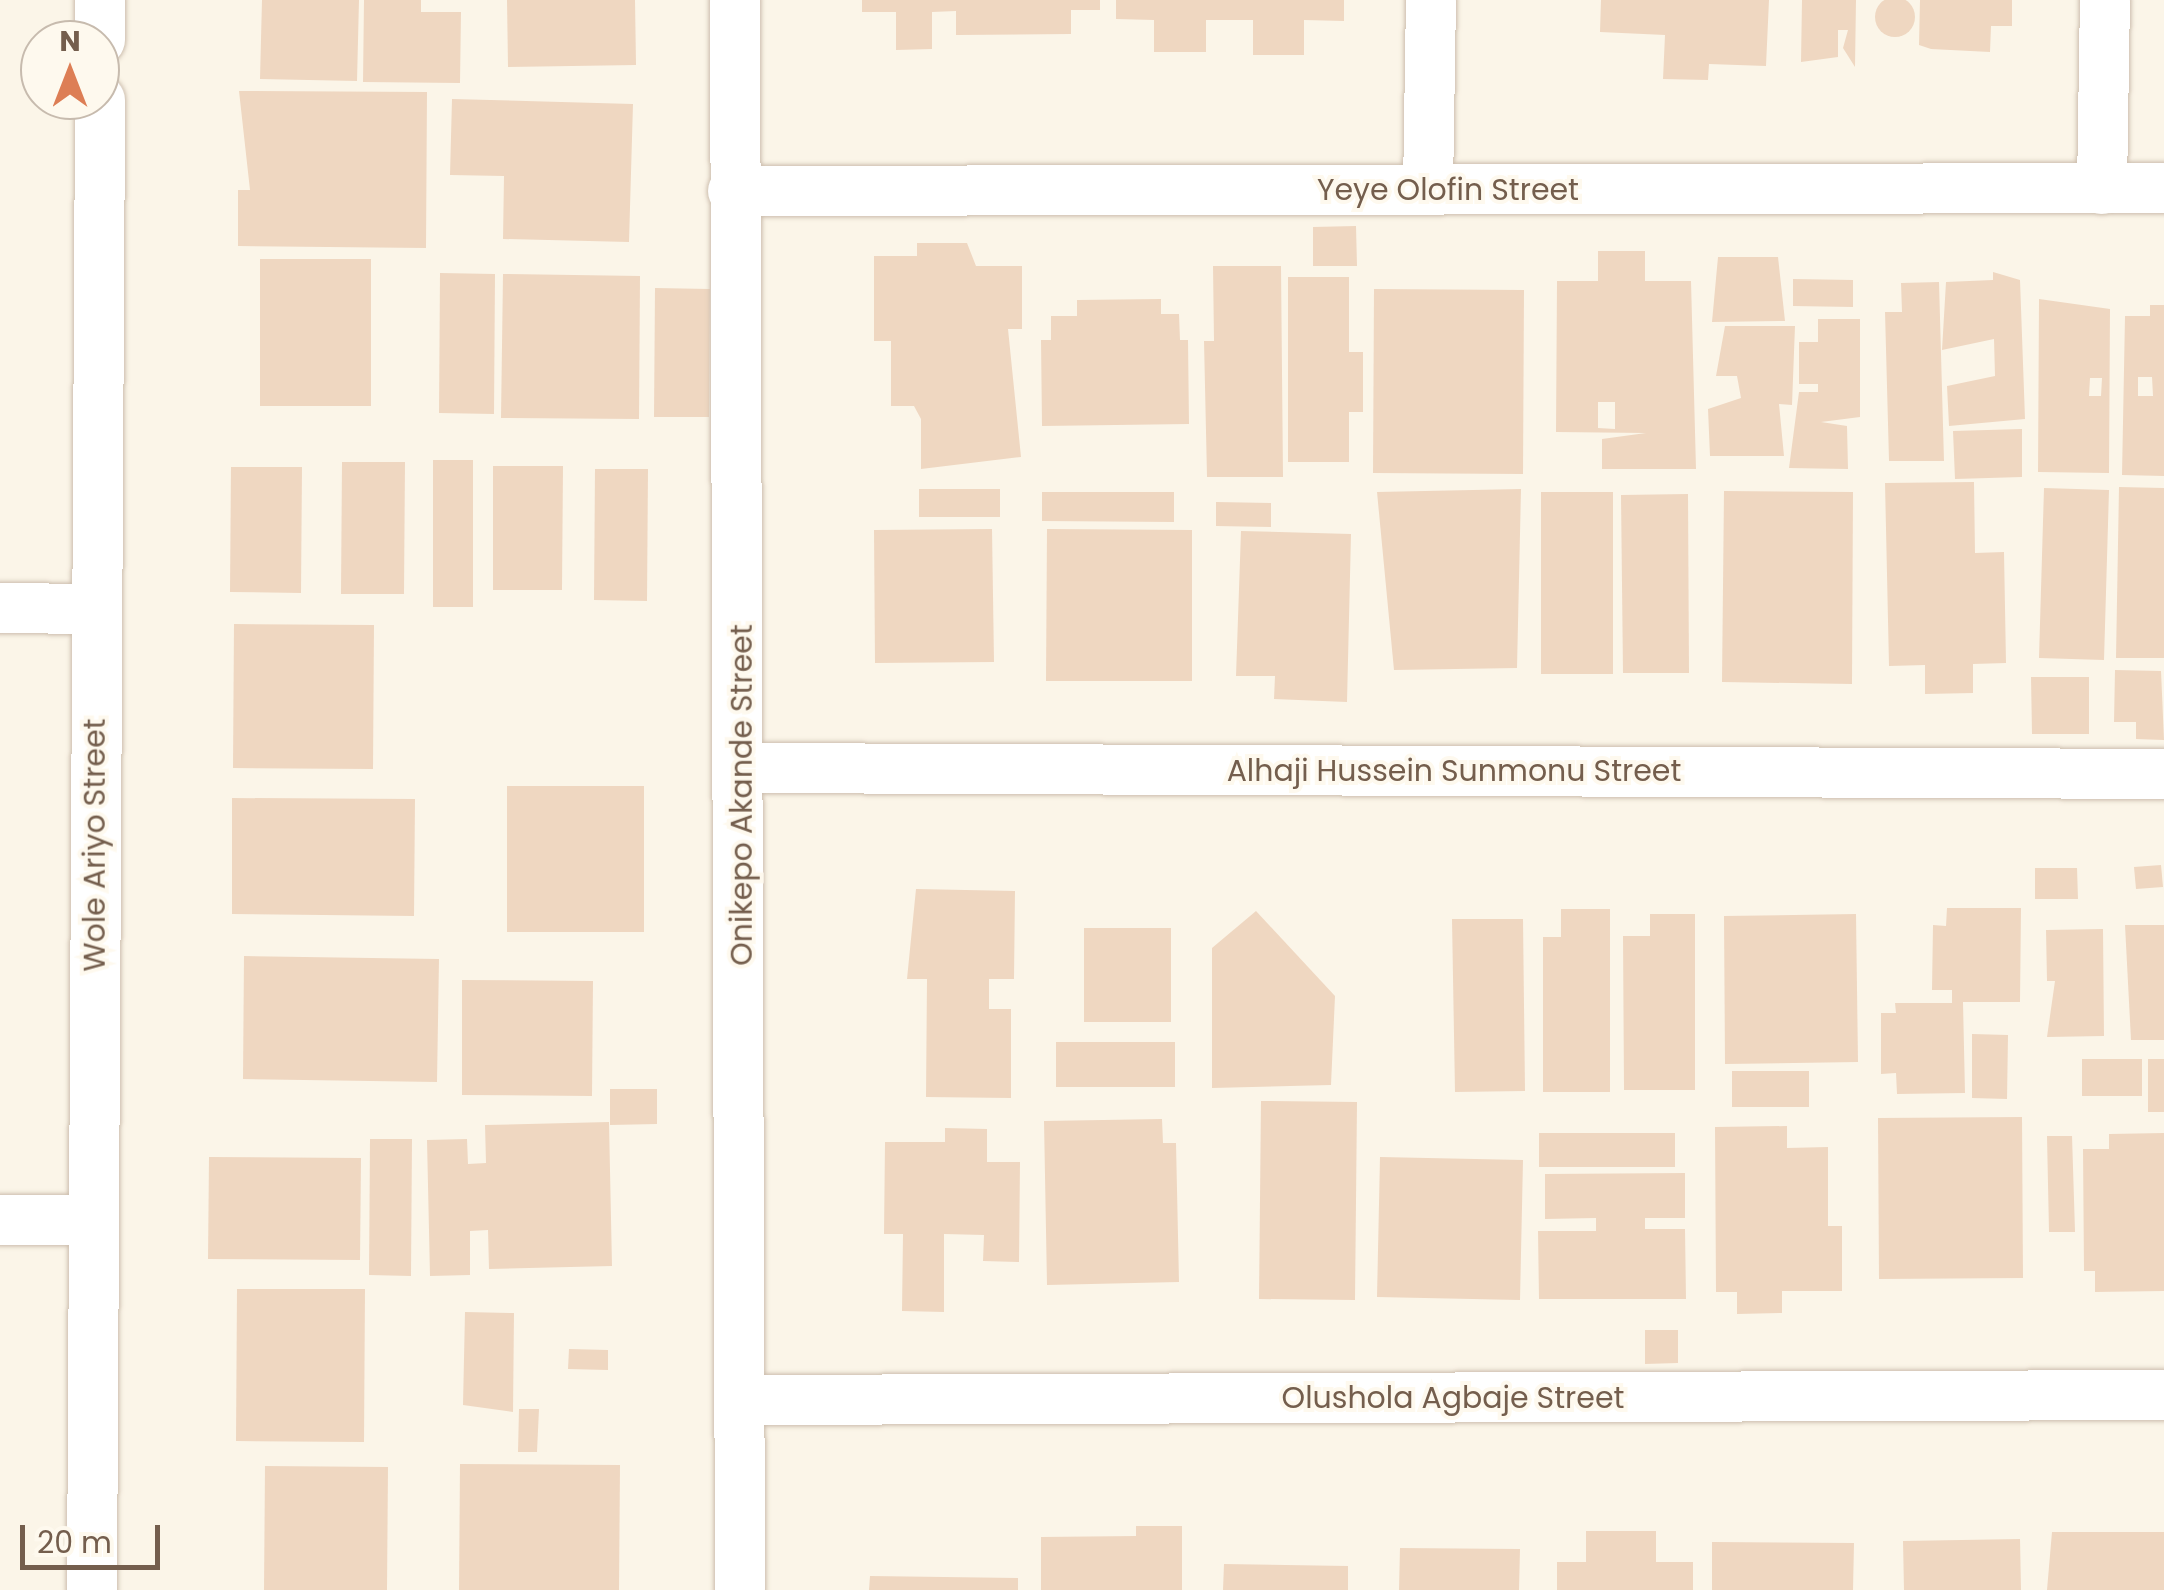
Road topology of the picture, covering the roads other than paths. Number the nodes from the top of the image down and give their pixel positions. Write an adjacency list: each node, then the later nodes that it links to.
1 (735, 0): 8 (street, Onikepo Akande Street)
2 (1432, 0): 7 (street)
3 (2104, 0): 5 (street)
4 (100, 120): 10 (street, Wole Ariyo Street)
5 (2102, 188): 6 (street, Yeye Olofin Street); 7 (street, Yeye Olofin Street)
6 (2164, 188)
7 (1428, 190): 8 (street, Yeye Olofin Street)
8 (733, 191): 11 (street, Onikepo Akande Street)
9 (0, 608): 10 (street)
10 (96, 610): 14 (street, Wole Ariyo Street)
11 (744, 768): 12 (street, Alhaji Hussein Sunmonu Street); 16 (street, Onikepo Akande Street)
12 (2164, 774)
13 (0, 1220): 14 (street)
14 (93, 1220): 17 (street, Wole Ariyo Street)
15 (2164, 1395): 16 (street, Olushola Agbaje Street)
16 (741, 1400): 18 (street, Onikepo Akande Street)
17 (92, 1590)
18 (740, 1590)

